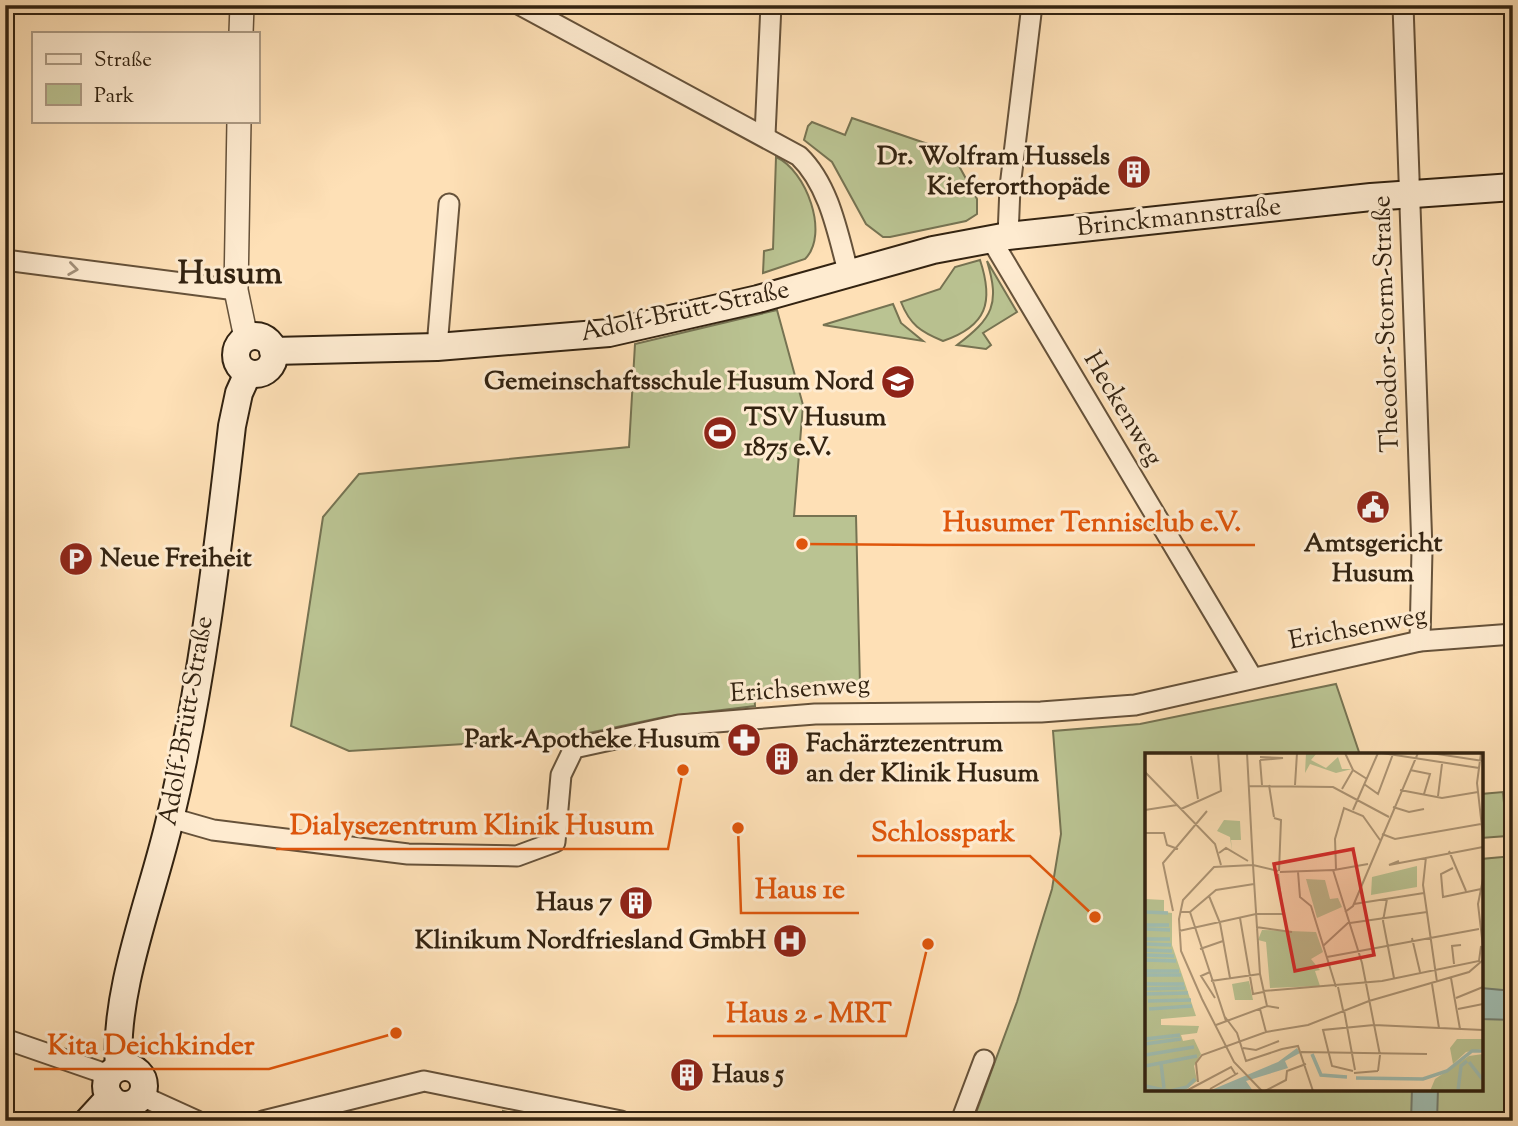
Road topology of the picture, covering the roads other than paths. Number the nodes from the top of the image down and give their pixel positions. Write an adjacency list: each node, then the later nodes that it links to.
1 (242, 5): 6 (street)
2 (520, 5): 8 (street)
3 (771, 5): 8 (street)
4 (1032, 5): 12 (street)
5 (1403, 5): 10 (street, Theodor-Storm-Straße)
6 (241, 32)
7 (239, 122): 15 (street)
8 (765, 135): 14 (street)
9 (1513, 187): 10 (main road, Brinckmannstraße)
10 (1408, 195): 12 (main road, Brinckmannstraße); 21 (street, Theodor-Storm-Straße)
11 (449, 204): 17 (street)
12 (1000, 237): 14 (main road, Brinckmannstraße); 22 (street, Heckenweg)
13 (5, 260): 15 (street, one-way to 15)
14 (849, 275): 17 (main road, Adolf-Brütt-Straße)
15 (236, 290): 16 (street)
16 (246, 338): 18 (main road, Adolf-Brütt-Straße); 19 (main road)
17 (437, 347): 18 (main road, Adolf-Brütt-Straße)
18 (273, 351): 19 (main road)
19 (248, 373): 23 (main road, Adolf-Brütt-Straße)
20 (1513, 634): 21 (street, Erichsenweg)
21 (1420, 641): 22 (street, Erichsenweg)
22 (1252, 677): 23 (street, Erichsenweg)
23 (171, 818): 26 (main road, Adolf-Brütt-Straße)
24 (5, 1039): 26 (street)
25 (984, 1060): 32 (street)
26 (112, 1079): 27 (main road); 28 (main road)
27 (142, 1096): 29 (street)
28 (88, 1121)
29 (197, 1121)
30 (263, 1121): 31 (street)
31 (621, 1121)
32 (961, 1121)

